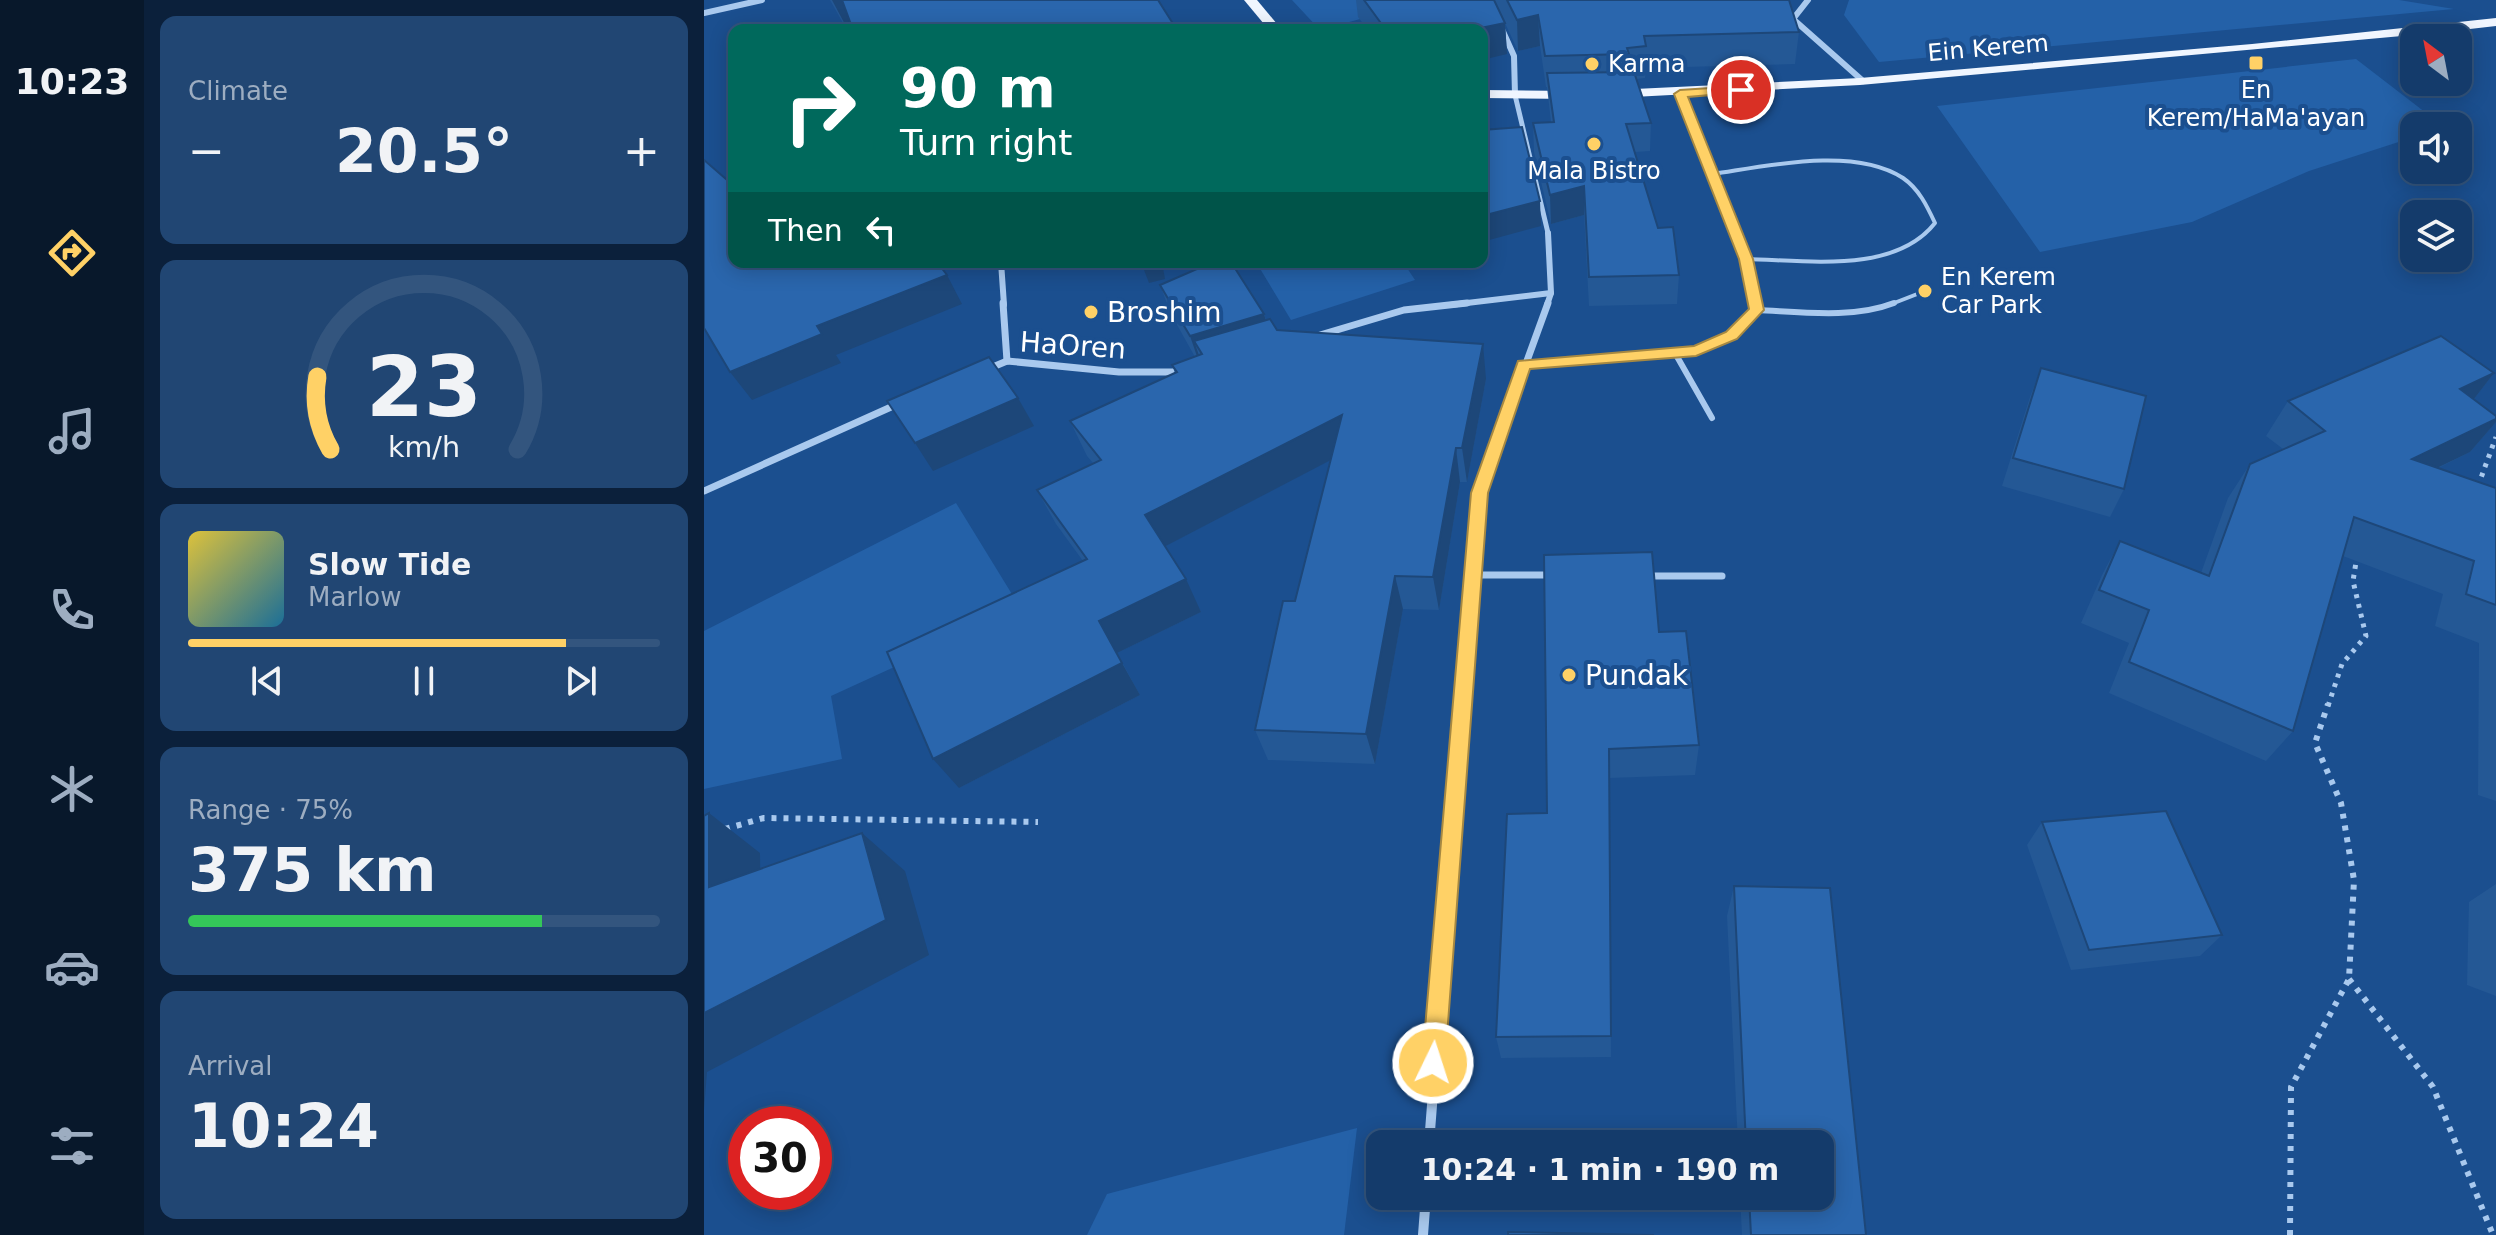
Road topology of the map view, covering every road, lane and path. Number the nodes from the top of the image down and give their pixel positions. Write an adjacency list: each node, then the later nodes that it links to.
1 (762, 0): 4 (street)
2 (1250, 0): 9 (main road)
3 (1808, 0): 7 (street)
4 (704, 13)
5 (1495, 14): 15 (street)
6 (1777, 19): 7 (street)
7 (1793, 19): 10 (street)
8 (2496, 22): 10 (main road, Ein Kerem)
9 (1271, 24)
10 (1863, 81): 14 (main road, Ein Kerem)
11 (1488, 94): 15 (main road)
12 (1590, 94): 15 (main road)
13 (1605, 94): 14 (main road, Ein Kerem)
14 (1680, 94): 16 (street)
15 (1515, 95): 17 (street)
16 (1713, 174): 18 (street); 18 (lane)
17 (1548, 233): 21 (street)
18 (1746, 259): 22 (street)
19 (1001, 268): 25 (street)
20 (1925, 291): 22 (lane)
21 (1551, 293): 23 (street); 26 (street)
22 (1757, 310): 24 (street)
23 (1318, 336)
24 (1675, 353): 26 (street); 30 (lane)
25 (1007, 361): 27 (street, HaOren); 28 (street, HaOren)
26 (1524, 365): 35 (street)
27 (980, 371)
28 (1189, 372)
29 (913, 398): 32 (street)
30 (1712, 418)
31 (2496, 437): 33 (path)
32 (704, 491)
33 (2473, 494)
34 (2358, 542): 41 (path)
35 (1473, 575): 36 (street); 42 (street)
36 (1566, 575)
37 (1628, 576): 38 (street)
38 (1722, 576)
39 (1038, 822): 40 (path)
40 (719, 830)
41 (2349, 979): 45 (path); 46 (path)
42 (1430, 1130)
43 (1425, 1210): 44 (street)
44 (1423, 1235)
45 (2290, 1235)
46 (2493, 1235)

